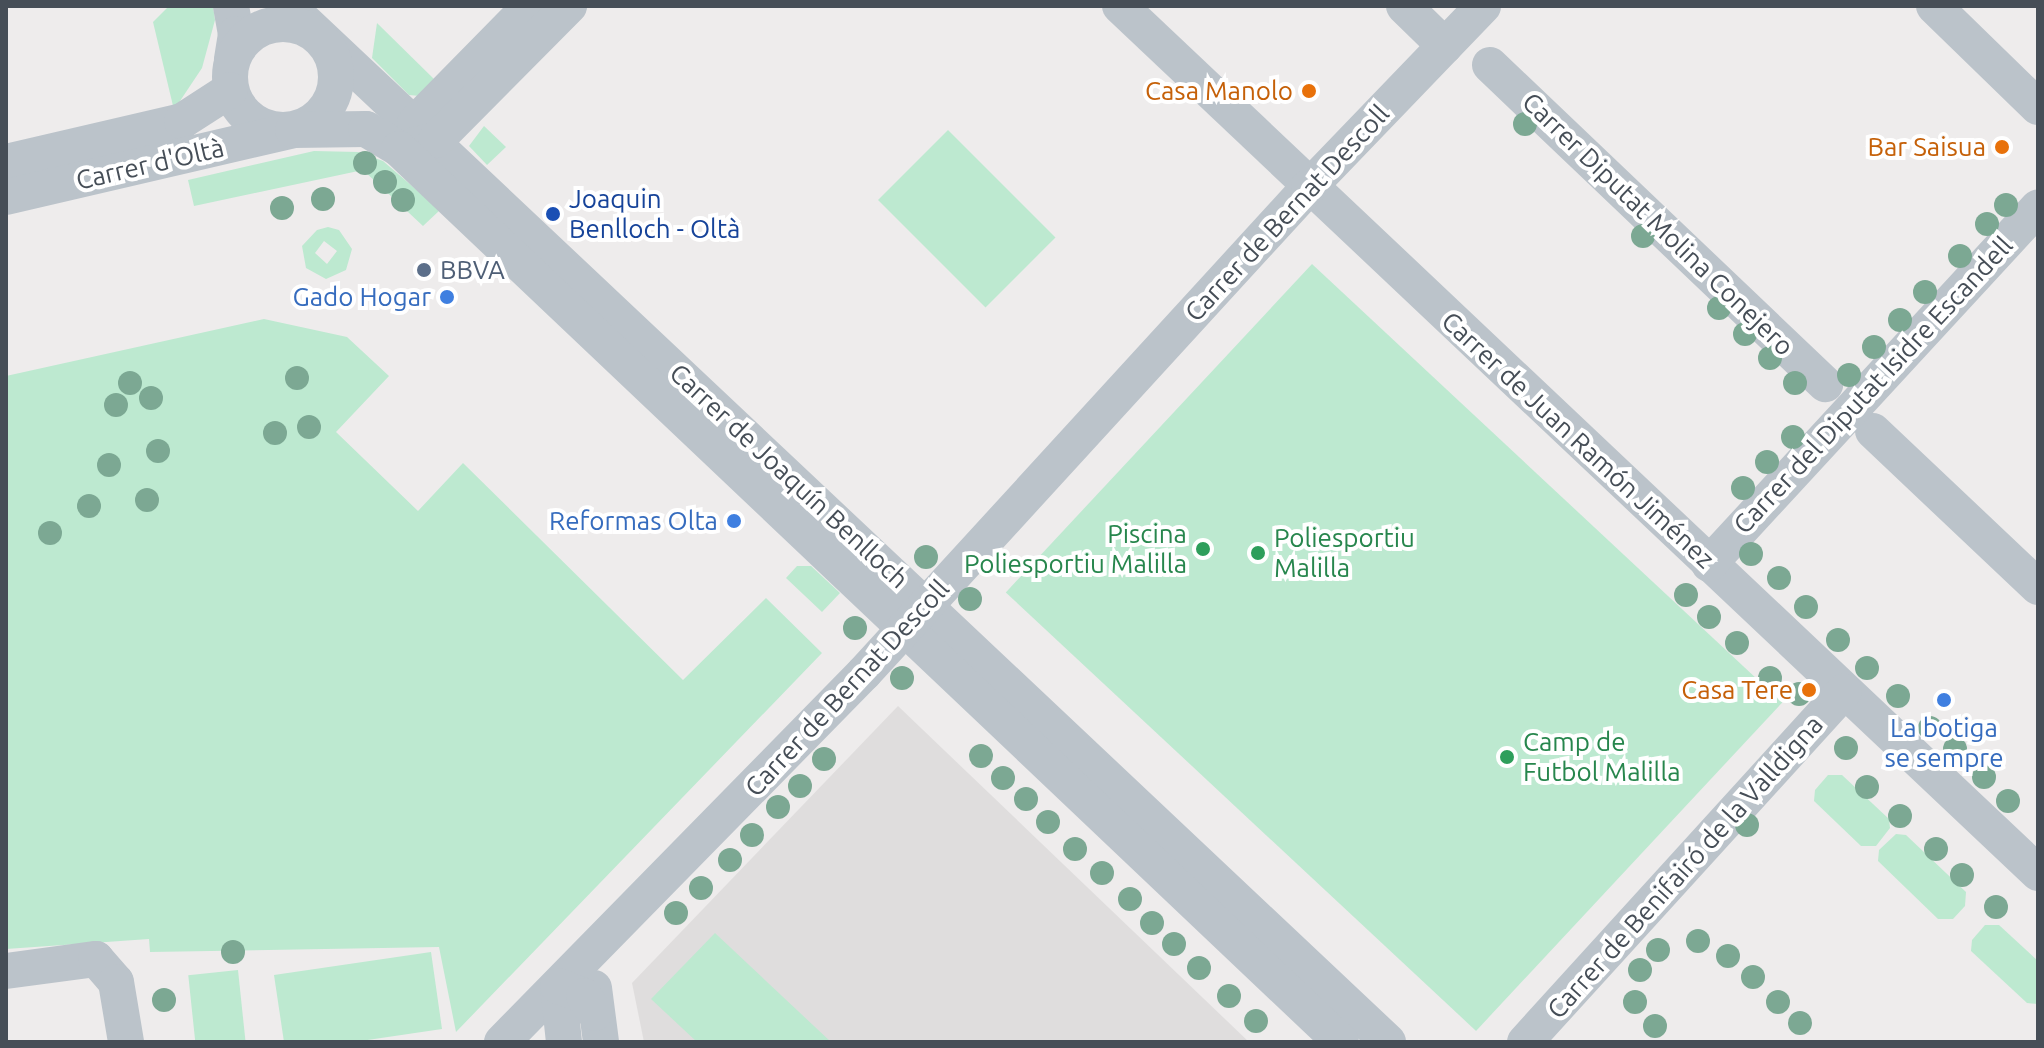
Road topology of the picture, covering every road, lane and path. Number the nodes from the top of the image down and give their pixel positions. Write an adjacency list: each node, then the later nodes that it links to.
1 (231, 6): 12 (street)
2 (288, 6): 9 (street, Carrer de Joaquín Benlloch)
3 (530, 6): 15 (street)
4 (569, 6): 15 (street)
5 (1120, 6): 17 (street, Carrer de Juan Ramón Jiménez)
6 (1404, 6): 10 (street)
7 (1483, 6): 10 (street, Carrer de Bernat Descoll)
8 (1934, 6): 13 (street)
9 (320, 38): 12 (street); 14 (street); 15 (street, Carrer de Joaquín Benlloch)
10 (1445, 46): 17 (street, Carrer de Bernat Descoll)
11 (1490, 65): 20 (street, Carrer Diputat Molina Conejero)
12 (231, 75): 14 (street); 16 (street, Carrer d'Oltà)
13 (2038, 107)
14 (293, 130): 15 (street, Carrer de Joaquín Benlloch); 18 (street, Carrer d'Oltà)
15 (417, 137): 24 (street, Carrer de Joaquín Benlloch)
16 (6, 162)
17 (1309, 187): 22 (street, Carrer de Juan Ramón Jiménez); 24 (street, Carrer de Bernat Descoll)
18 (6, 197)
19 (2038, 208): 22 (street, Carrer del Diputat Isidre Escandell)
20 (1825, 384)
21 (1873, 431): 23 (street)
22 (1709, 564): 25 (street, Carrer de Juan Ramón Jiménez)
23 (2038, 587)
24 (915, 616): 27 (street, Carrer de Bernat Descoll); 34 (street, Carrer de Joaquín Benlloch); 35 (street, Carrer de Joaquín Benlloch)
25 (1844, 691): 26 (street, Carrer de Juan Ramón Jiménez); 36 (street, Carrer de Benifairó de la Valldigna)
26 (2038, 873)
27 (592, 954): 29 (street, Carrer de Bernat Descoll); 30 (street)
28 (6, 971): 31 (street)
29 (558, 986): 30 (street); 32 (street, Carrer de Bernat Descoll); 33 (street)
30 (598, 1027)
31 (126, 1042)
32 (502, 1042)
33 (564, 1042)
34 (1341, 1042)
35 (1388, 1042)
36 (1525, 1042)

